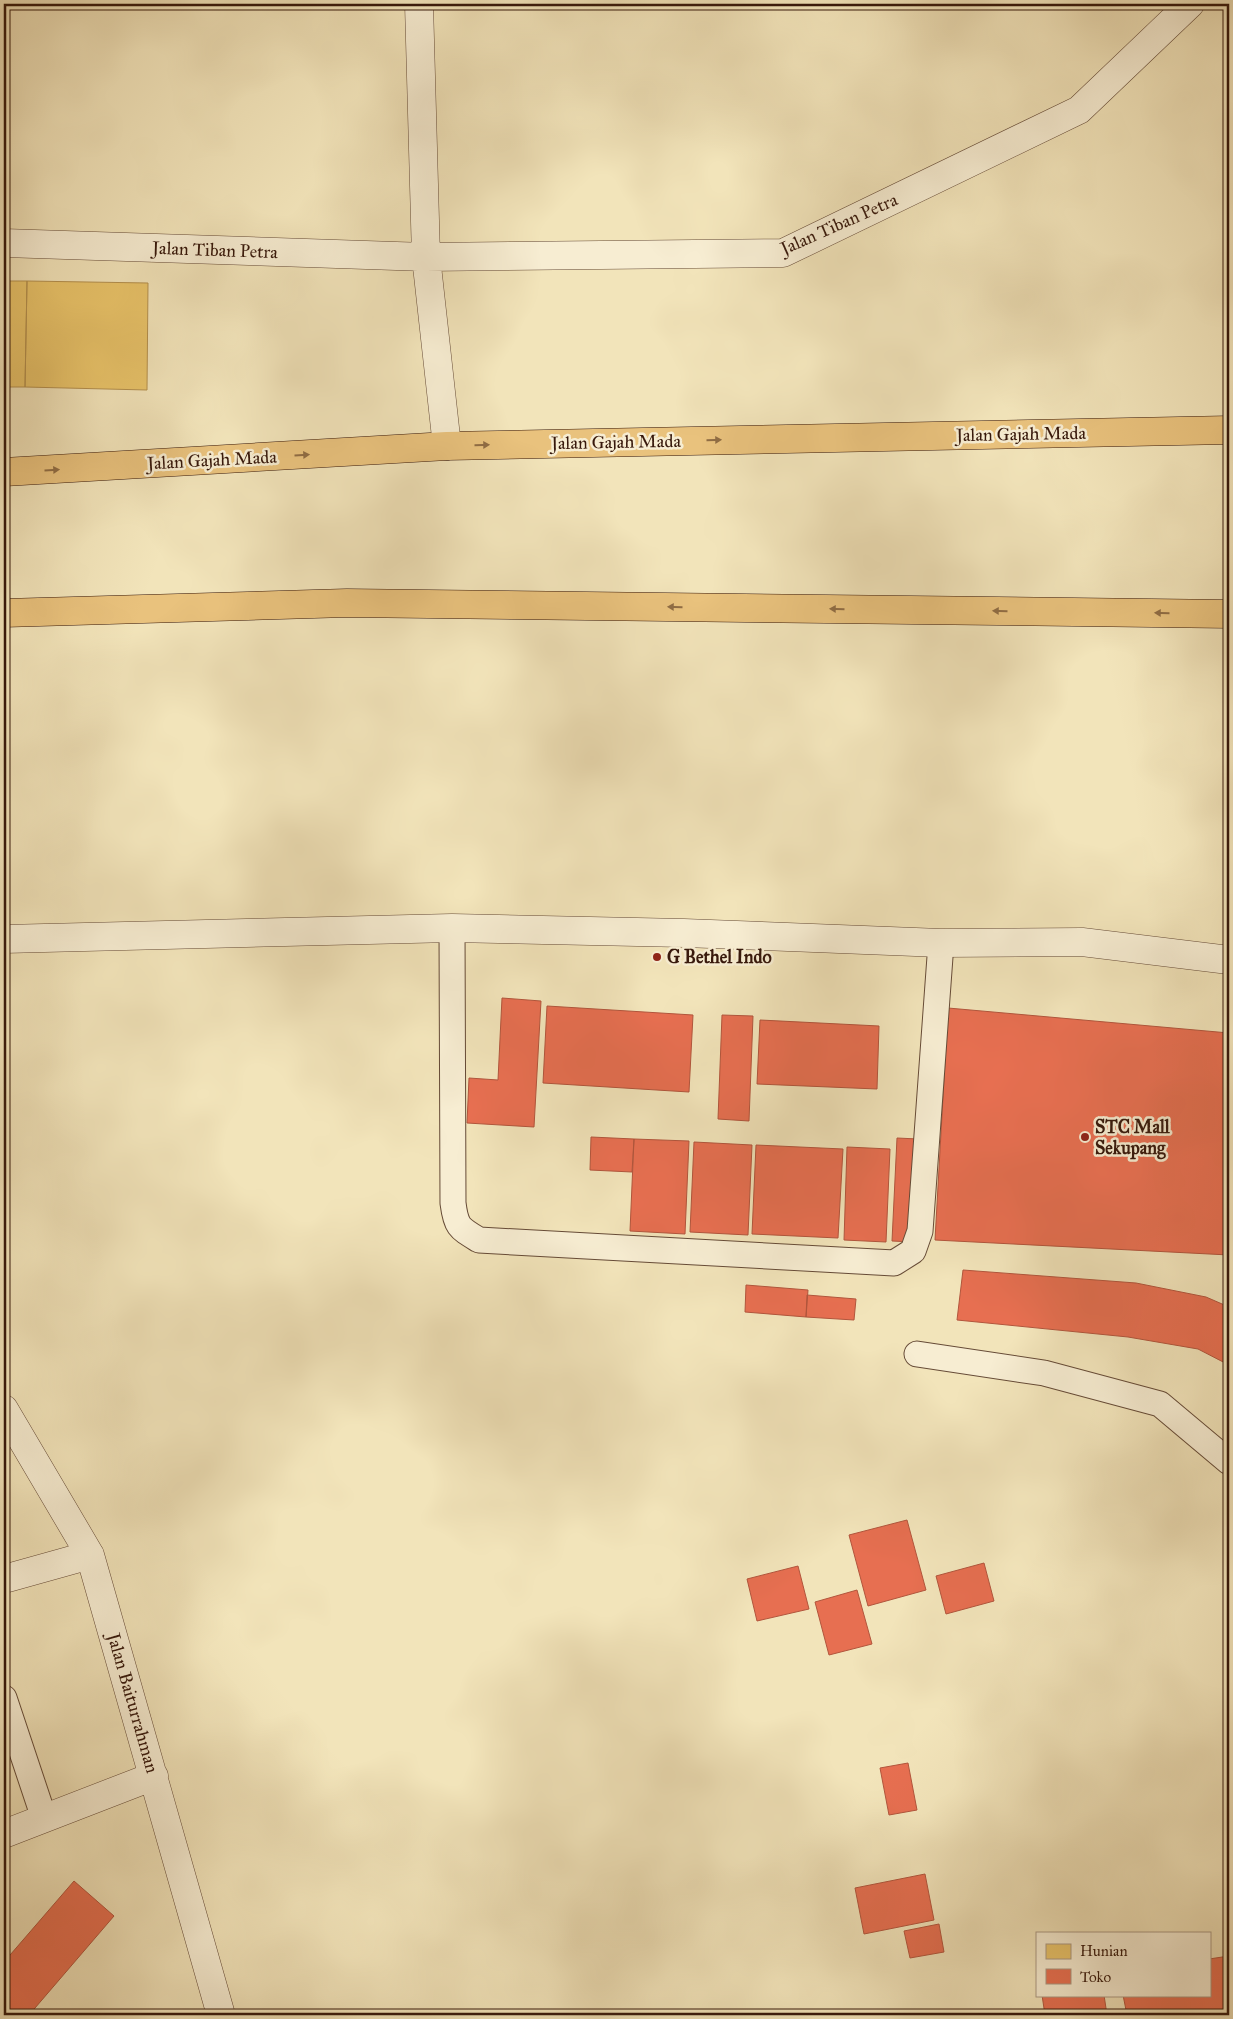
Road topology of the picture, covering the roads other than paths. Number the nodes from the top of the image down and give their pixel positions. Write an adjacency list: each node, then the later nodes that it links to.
1 (419, 4): 4 (street)
2 (1190, 4): 4 (street, Jalan Tiban Petra)
3 (4, 243): 4 (street, Jalan Tiban Petra)
4 (426, 257): 8 (street)
5 (1229, 418): 6 (highway)
6 (1197, 430): 7 (highway, Jalan Gajah Mada); 8 (highway, Jalan Gajah Mada, one-way to 6)
7 (1229, 430)
8 (447, 446): 9 (highway, Jalan Gajah Mada, one-way to 8)
9 (4, 472)
10 (4, 613): 11 (highway, one-way to 10)
11 (1223, 616)
12 (452, 928): 13 (street); 14 (street); 14 (lane)
13 (4, 938)
14 (941, 943): 15 (street)
15 (1229, 960)
16 (917, 1354): 18 (lane)
17 (4, 1409): 19 (street, Jalan Baiturrahman)
18 (1229, 1462)
19 (90, 1555): 20 (street); 22 (street, Jalan Baiturrahman)
20 (4, 1580)
21 (4, 1698): 23 (lane)
22 (154, 1776): 23 (street); 25 (street, Jalan Baiturrahman)
23 (44, 1818): 24 (street)
24 (4, 1834)
25 (221, 2015)

